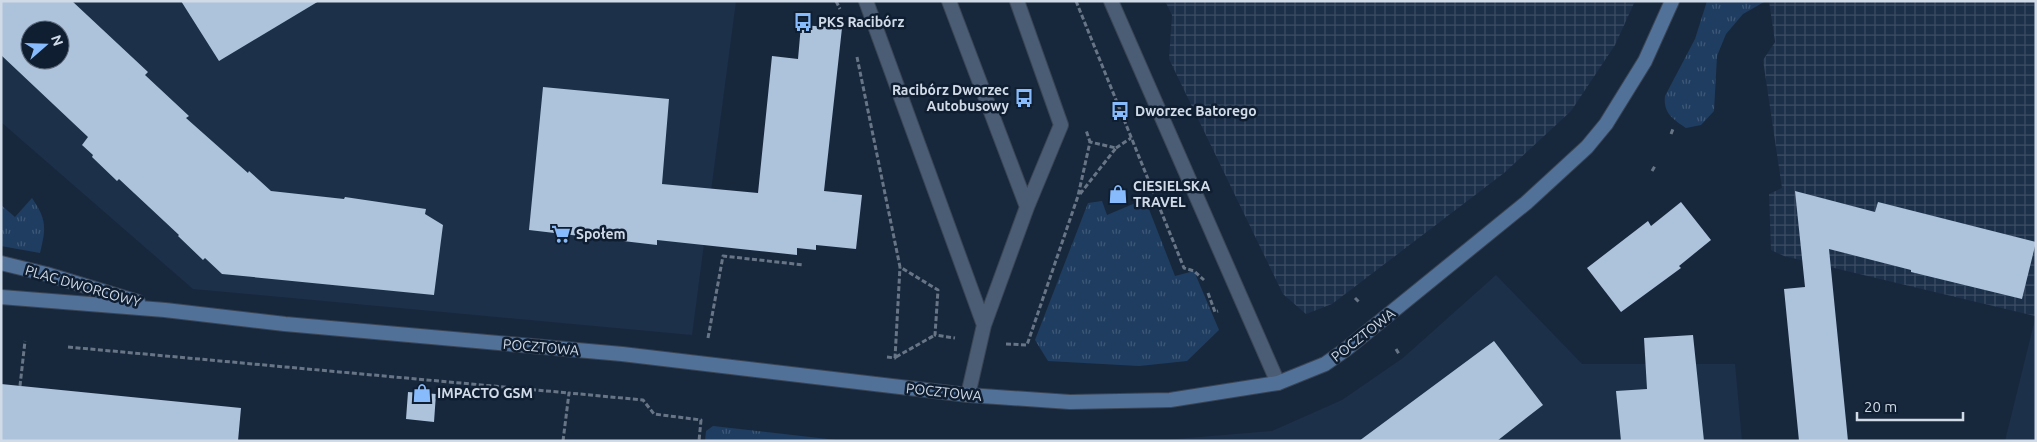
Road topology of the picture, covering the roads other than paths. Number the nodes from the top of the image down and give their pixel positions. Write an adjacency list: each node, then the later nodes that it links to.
1 (866, 1): 11 (street)
2 (949, 1): 6 (street)
3 (1017, 1): 6 (street)
4 (1672, 1): 12 (main road, POCZTOWA)
5 (1115, 2): 12 (street)
6 (1027, 207): 11 (street)
7 (1, 263): 9 (main road, PLAC DWORCOWY)
8 (1, 297): 9 (main road, PLAC DWORCOWY)
9 (165, 310): 10 (main road, PLAC DWORCOWY)
10 (191, 314): 13 (main road, POCZTOWA)
11 (984, 325): 13 (street)
12 (1278, 383): 13 (main road, POCZTOWA)
13 (968, 395)

